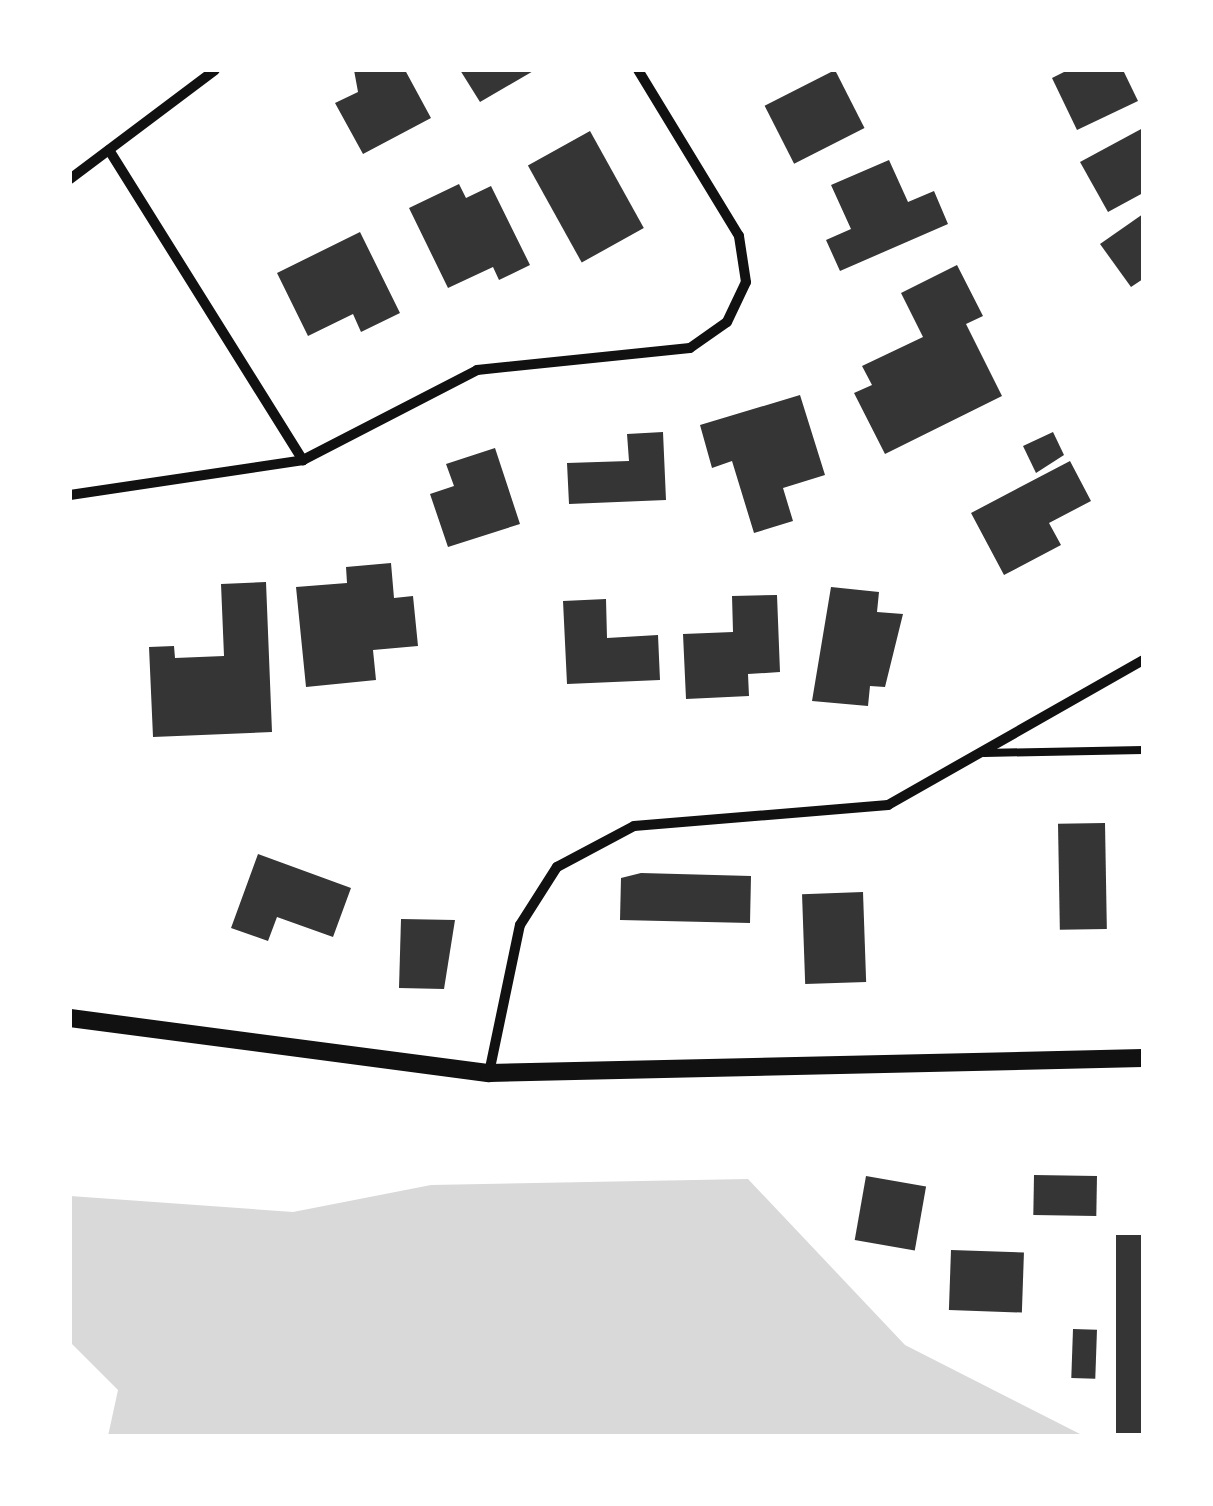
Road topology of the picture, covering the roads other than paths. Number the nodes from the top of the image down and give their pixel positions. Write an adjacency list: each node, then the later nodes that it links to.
1 (215, 70): 3 (street)
2 (638, 70): 5 (street)
3 (109, 150): 4 (street); 5 (street)
4 (70, 179)
5 (303, 460): 6 (street)
6 (70, 496)
7 (1143, 660): 9 (street)
8 (1143, 750): 9 (lane)
9 (984, 753): 12 (street)
10 (70, 1018): 12 (street)
11 (1143, 1058): 12 (street)
12 (489, 1073)

